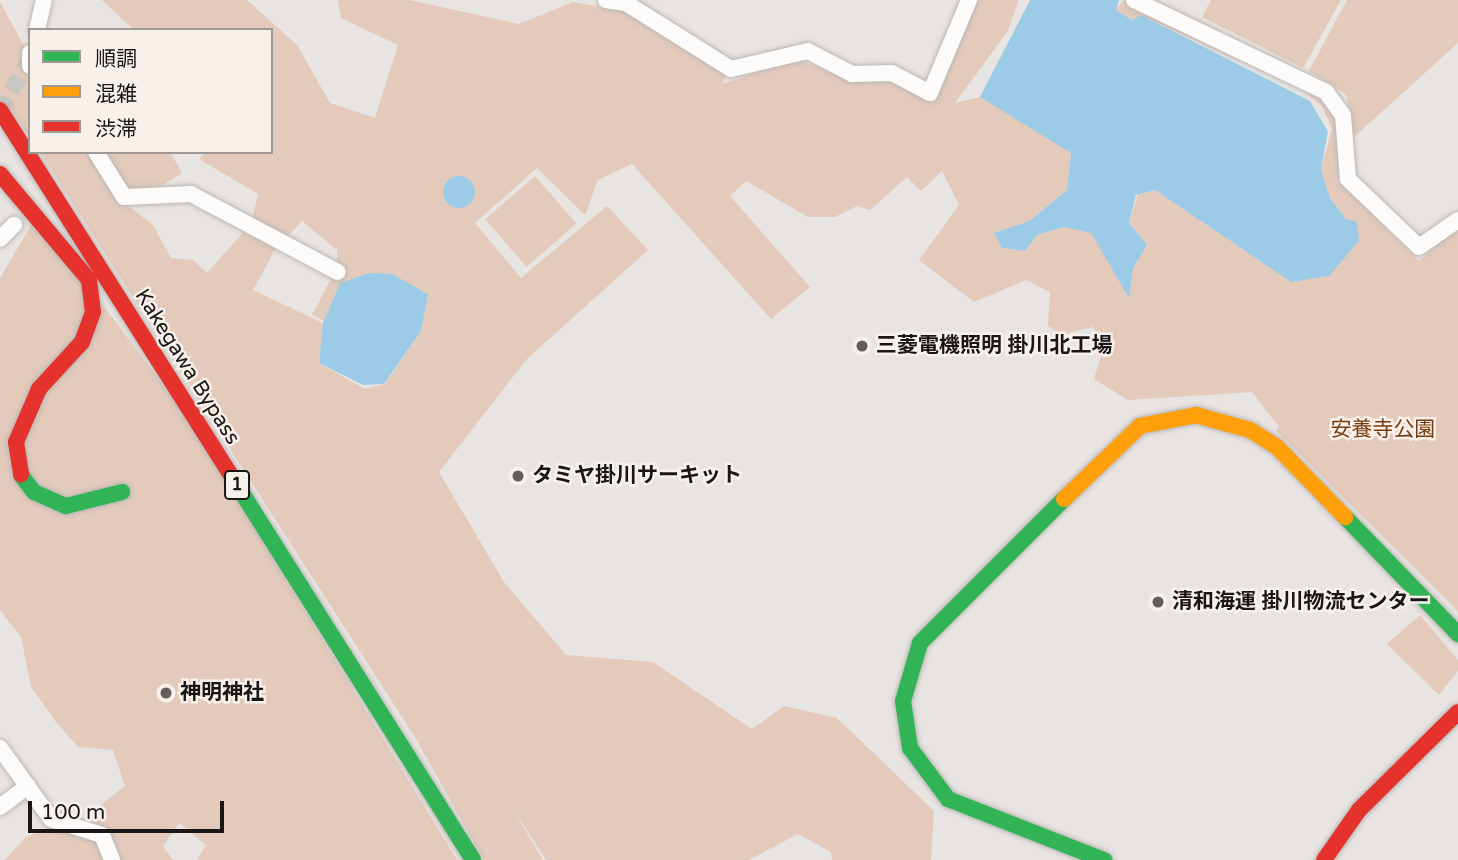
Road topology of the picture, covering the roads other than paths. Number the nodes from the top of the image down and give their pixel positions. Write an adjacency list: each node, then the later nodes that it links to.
1 (44, 0): 5 (street)
2 (606, 0): 3 (street)
3 (969, 0)
4 (1134, 0): 9 (street)
5 (37, 28)
6 (0, 110): 20 (main road, Kakegawa Bypass / 1)
7 (97, 154): 12 (street)
8 (0, 174): 13 (main road)
9 (1458, 220)
10 (14, 225): 11 (street)
11 (0, 239)
12 (338, 272)
13 (122, 492)
14 (1458, 634): 21 (main road)
15 (1458, 712): 22 (main road)
16 (0, 748): 17 (street)
17 (28, 786): 18 (street); 19 (street)
18 (0, 807)
19 (113, 860)
20 (473, 860)
21 (1104, 860)
22 (1324, 860)

